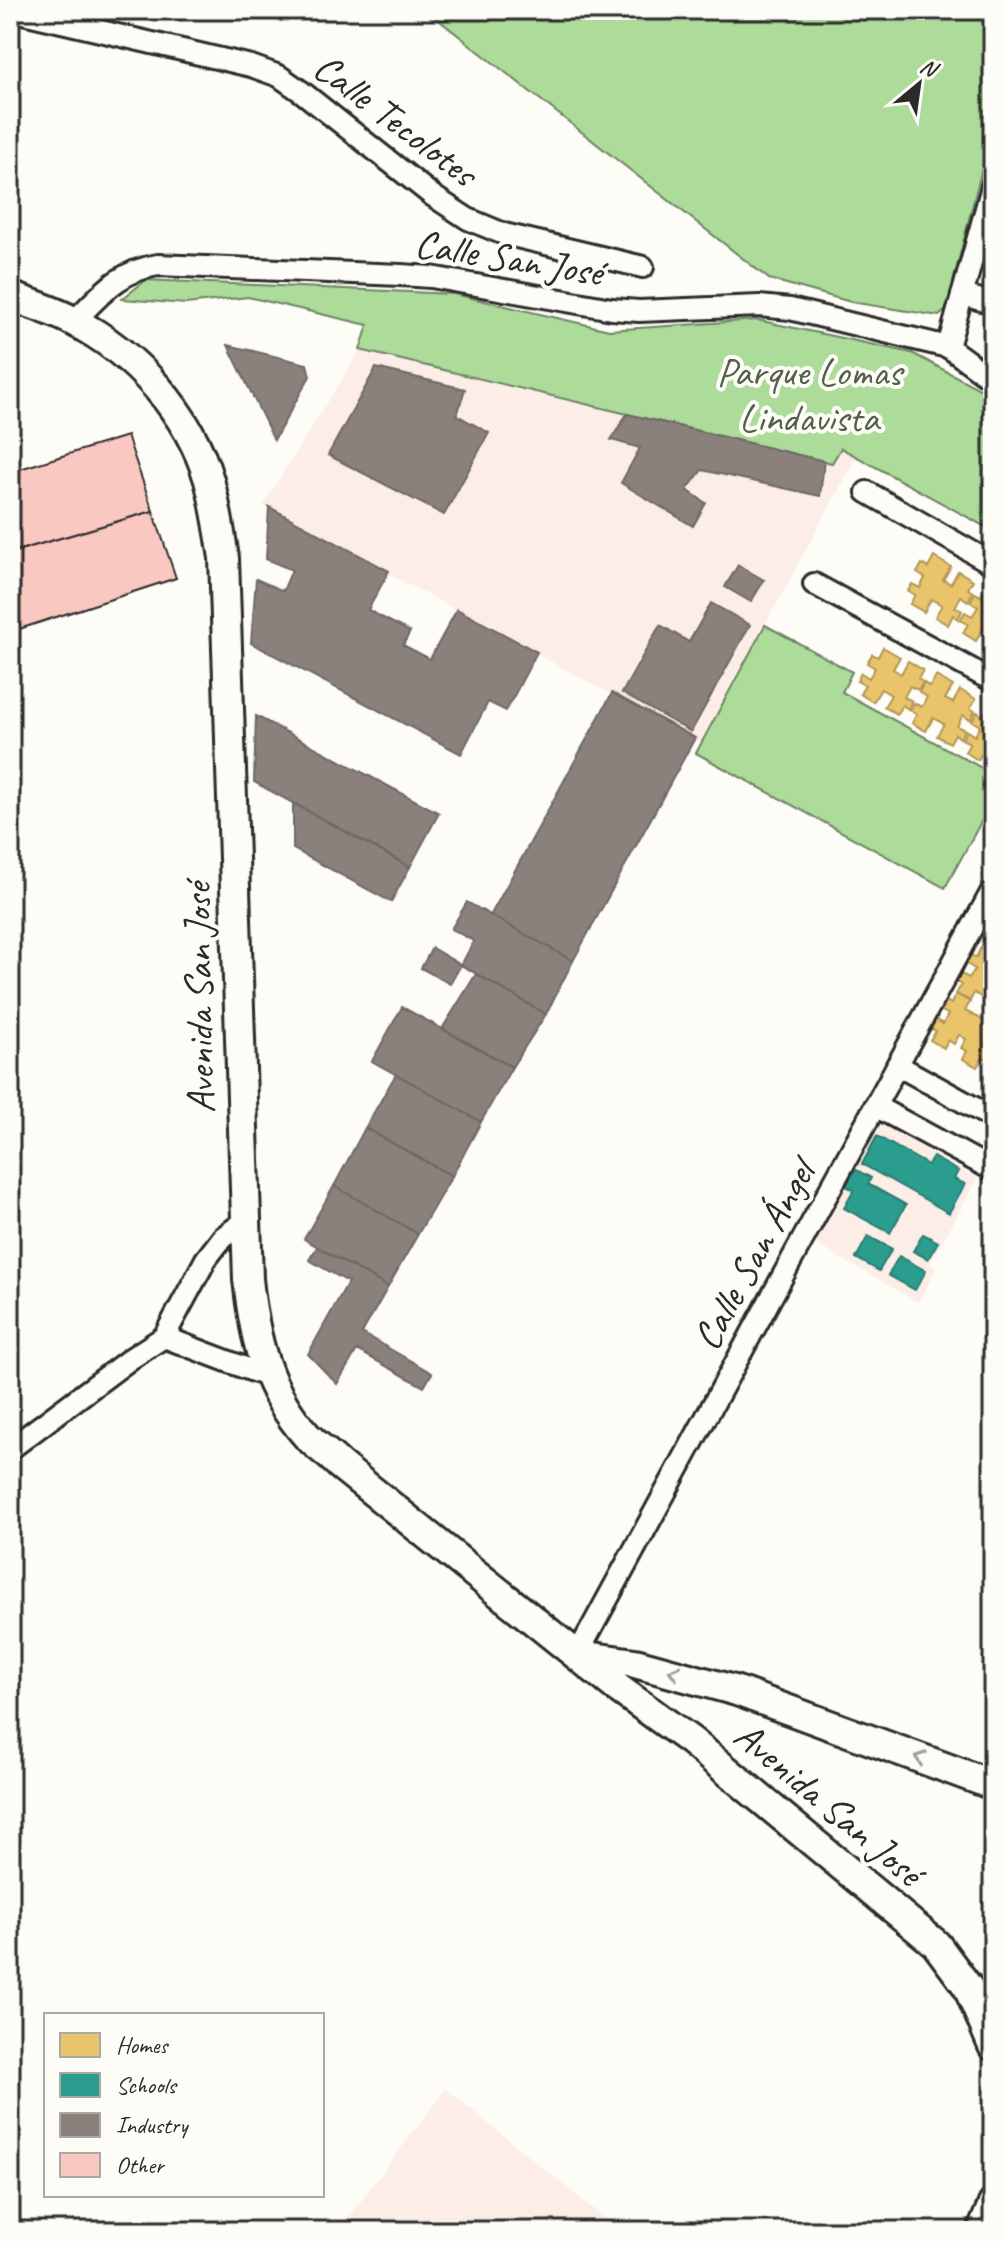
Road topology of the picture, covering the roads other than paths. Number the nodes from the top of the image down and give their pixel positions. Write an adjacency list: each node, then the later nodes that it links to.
1 (10, 10): 3 (street, Calle Tecolotes)
2 (993, 183): 4 (street)
3 (643, 267)
4 (962, 295): 6 (street); 8 (street)
5 (10, 296): 7 (main road, Avenida San José)
6 (993, 303)
7 (74, 321): 8 (street, Calle San José); 20 (main road, Avenida San José)
8 (948, 347): 9 (street)
9 (993, 380)
10 (867, 492): 11 (street)
11 (993, 564)
12 (814, 584): 13 (street)
13 (993, 681)
14 (993, 889): 15 (street, Calle San Ángel)
15 (984, 925): 16 (street, Calle San Ángel)
16 (897, 1065): 17 (street, Calle San Ángel); 18 (street)
17 (875, 1106): 19 (street); 24 (street, Calle San Ángel)
18 (993, 1118)
19 (993, 1170)
20 (245, 1221): 21 (street); 22 (main road, Avenida San José)
21 (164, 1337): 22 (street); 23 (street)
22 (269, 1377): 24 (main road, Avenida San José)
23 (10, 1449)
24 (577, 1655): 25 (main road, Avenida San José, one-way to 24); 26 (main road, Avenida San José)
25 (993, 1785)
26 (993, 2046)
27 (993, 2204): 28 (main road)
28 (982, 2231)

